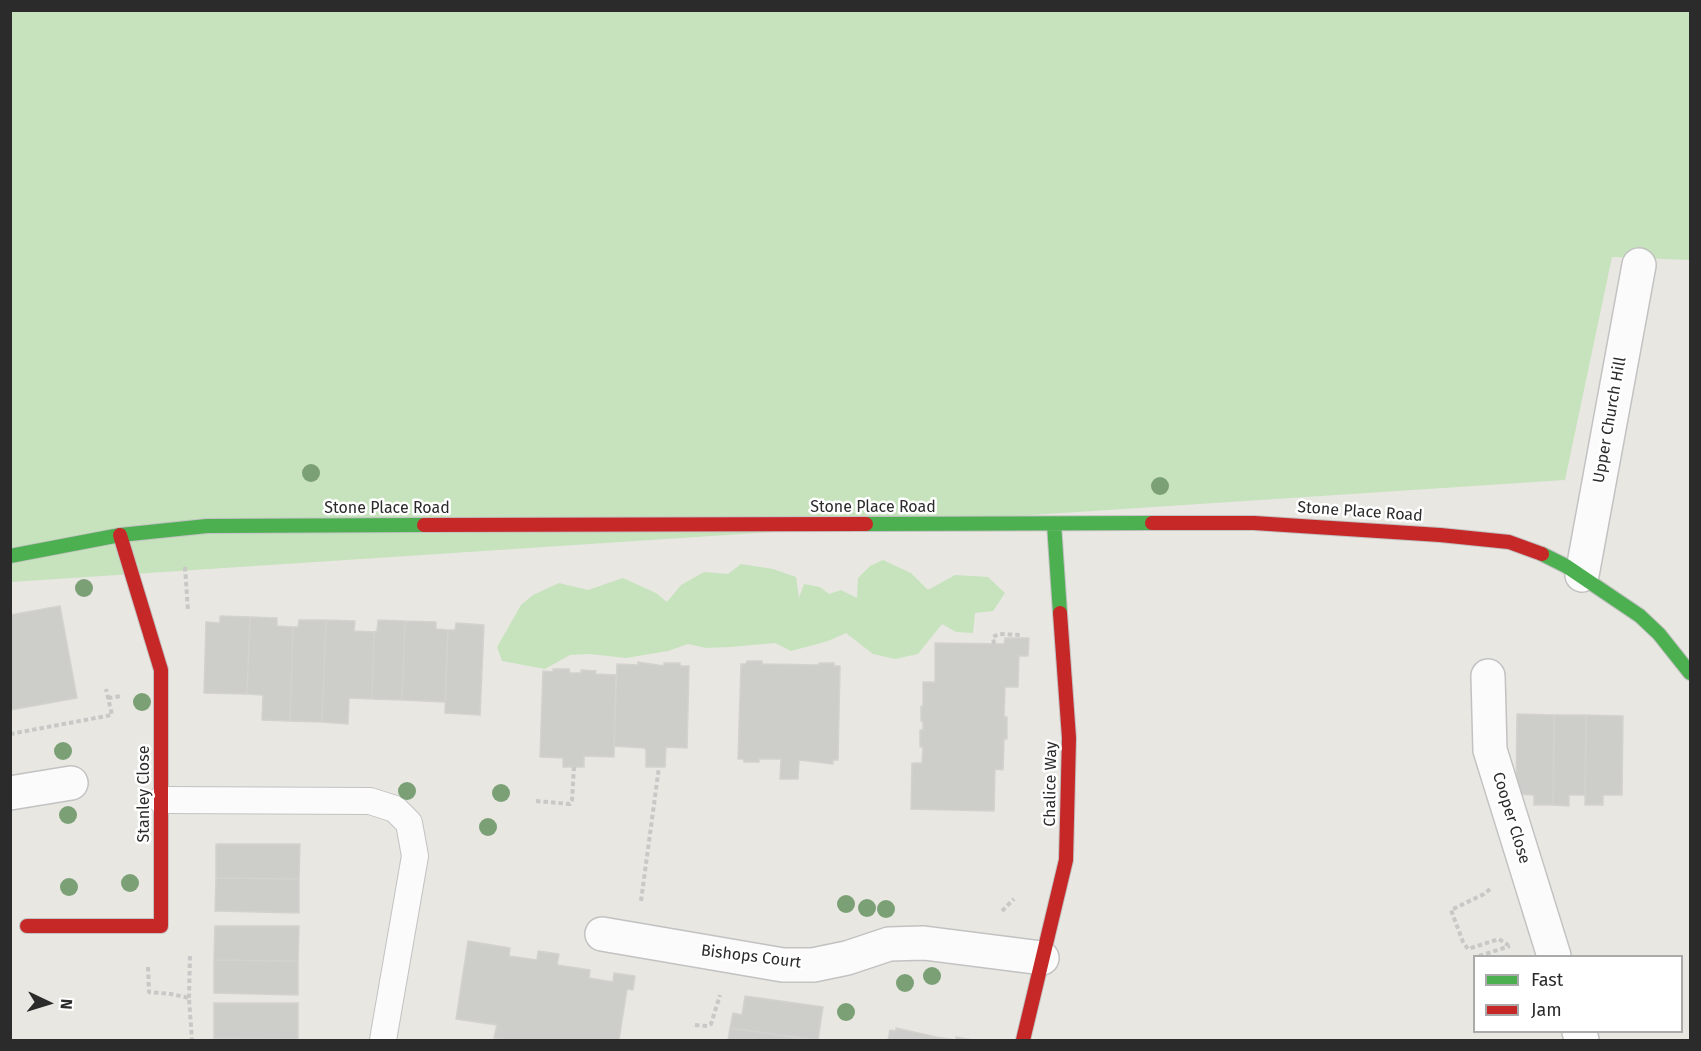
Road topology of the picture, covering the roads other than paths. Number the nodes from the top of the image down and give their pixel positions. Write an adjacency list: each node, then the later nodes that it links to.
1 (1639, 264): 5 (street, Upper Church Hill)
2 (1054, 524): 3 (street, Stone Place Road); 5 (street, Stone Place Road); 14 (street, Chalice Way)
3 (120, 535): 4 (street, Stone Place Road); 10 (street, Stanley Close)
4 (10, 556)
5 (1582, 575): 6 (street, Stone Place Road)
6 (1690, 673)
7 (1488, 676): 13 (street, Cooper Close)
8 (71, 783): 9 (street)
9 (10, 793)
10 (161, 800): 11 (street, Stanley Close); 15 (lane)
11 (27, 926)
12 (602, 934): 14 (street, Bishops Court)
13 (1553, 955)
14 (1042, 958): 16 (street, Chalice Way)
15 (383, 1041)
16 (1023, 1041)

